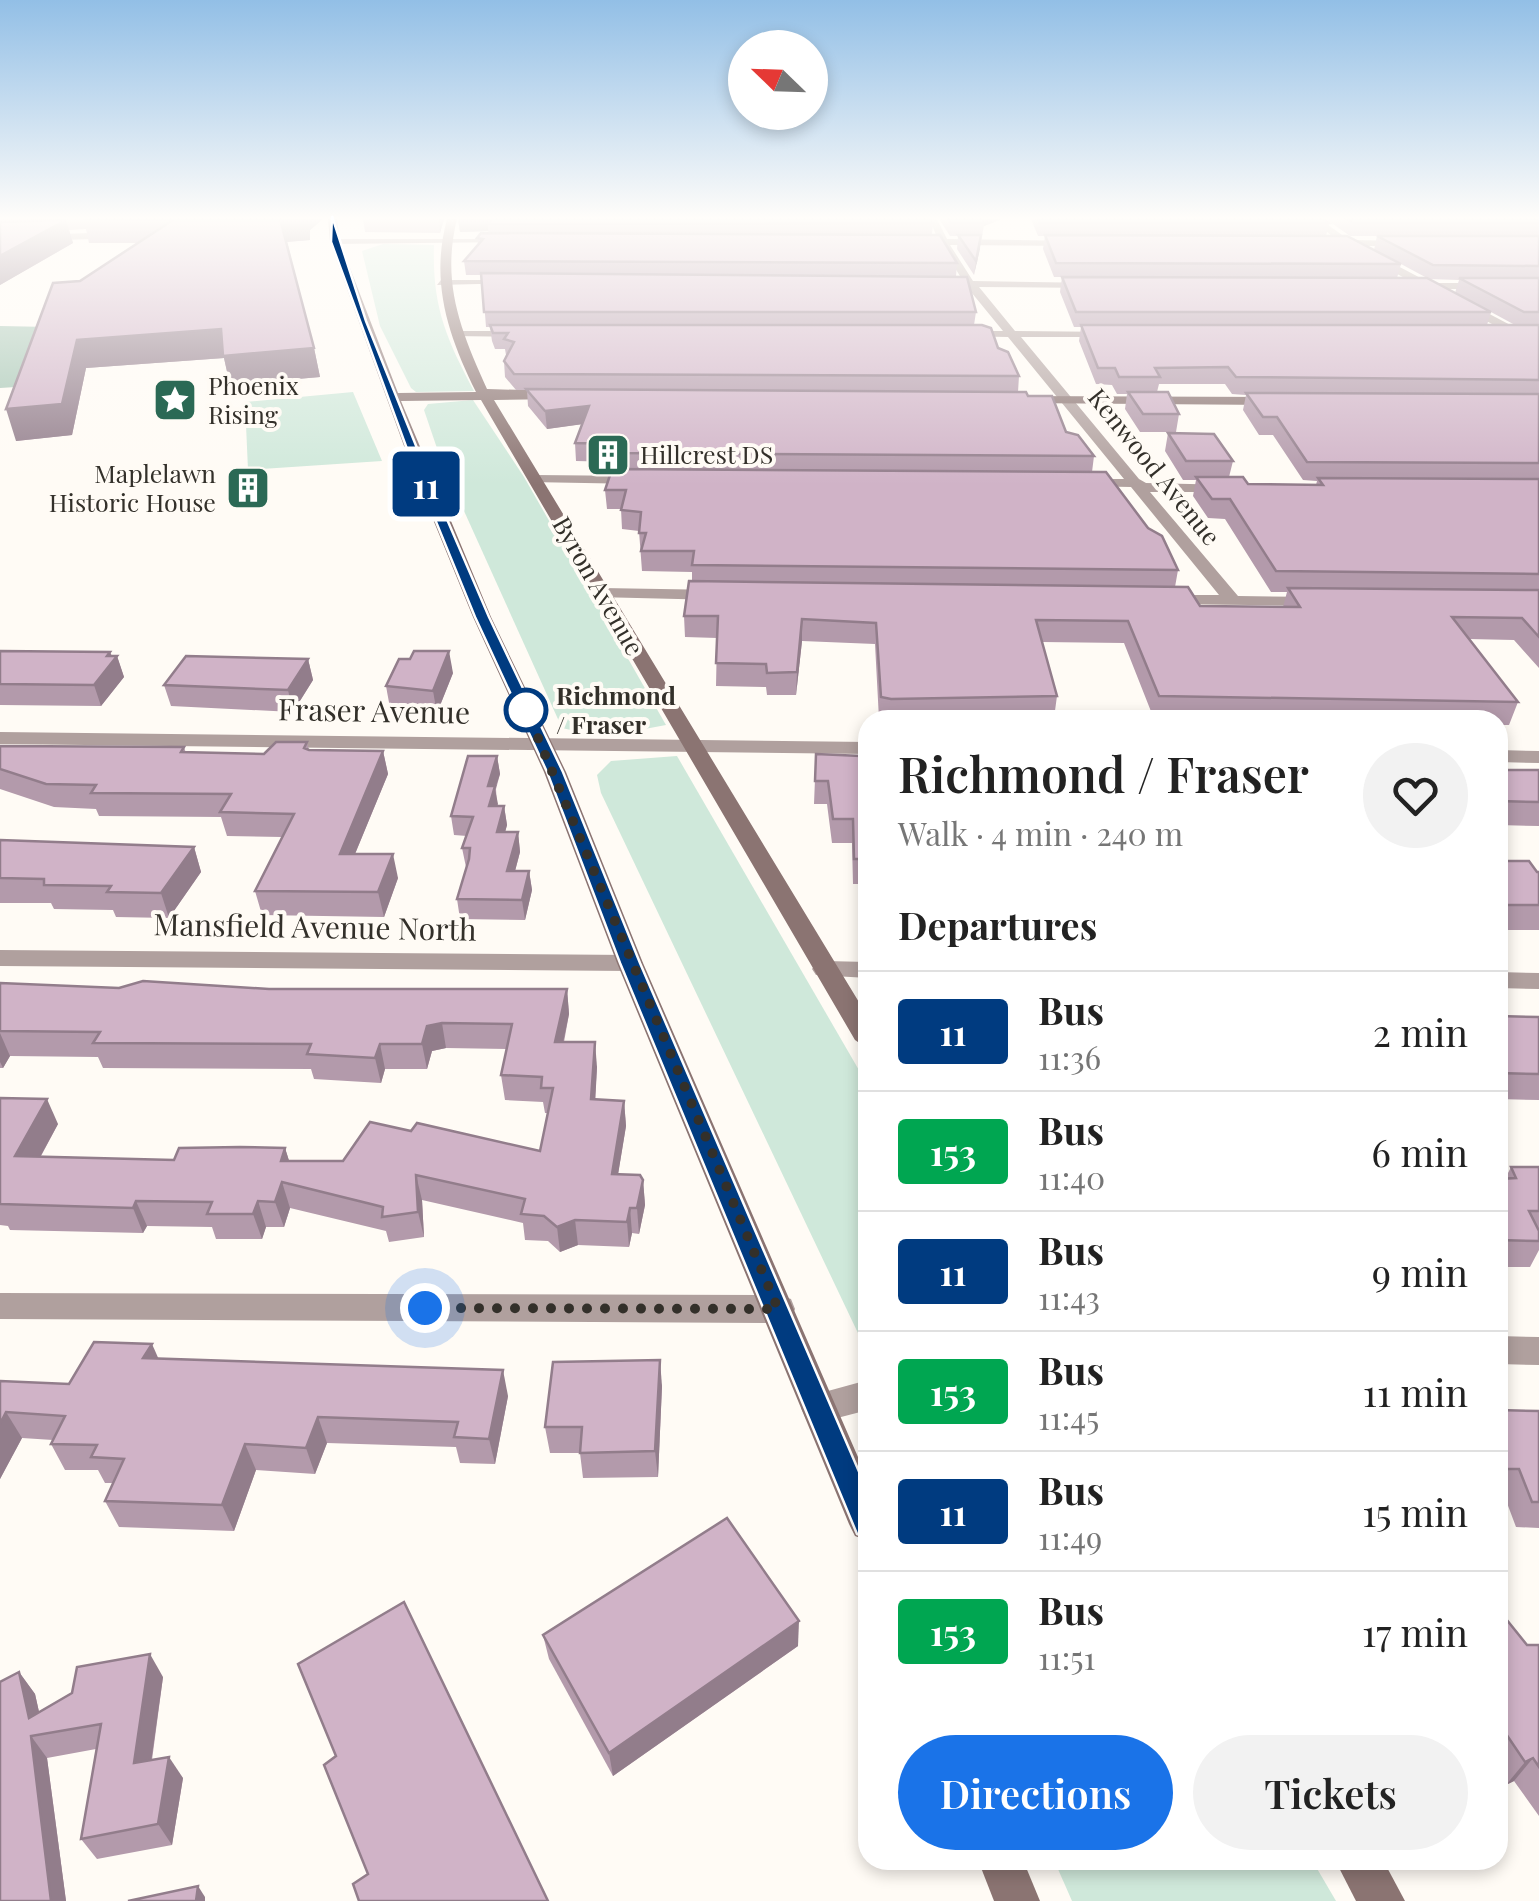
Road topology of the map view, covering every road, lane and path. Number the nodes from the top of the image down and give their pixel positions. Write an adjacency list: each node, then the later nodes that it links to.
1 (358, 308): 16 (street)
2 (448, 308): 5 (street, Byron Avenue)
3 (992, 308): 8 (street, Kenwood Avenue)
4 (1468, 308): 11 (street)
5 (456, 334): 6 (street); 14 (street, Byron Avenue)
6 (544, 334)
7 (936, 334): 8 (street)
8 (1015, 334): 9 (street); 18 (street, Kenwood Avenue)
9 (1135, 334)
10 (1493, 334): 11 (street)
11 (1516, 334): 12 (street); 13 (street)
12 (1539, 334)
13 (1539, 345)
14 (484, 394): 15 (street); 16 (street); 20 (street, Byron Avenue)
15 (584, 395)
16 (390, 397): 31 (street)
17 (999, 399): 18 (street)
18 (1070, 400): 19 (street); 23 (street, Kenwood Avenue)
19 (1295, 402)
20 (535, 479): 21 (street); 25 (street, Byron Avenue)
21 (652, 480)
22 (1070, 483): 23 (street)
23 (1140, 485): 24 (street); 28 (street, Kenwood Avenue)
24 (1254, 488)
25 (602, 593): 26 (street); 32 (street, Byron Avenue)
26 (738, 595)
27 (1140, 600): 28 (street)
28 (1234, 601): 29 (street)
29 (1348, 602)
30 (0, 738): 31 (street, Fraser Avenue)
31 (542, 744): 32 (street, Fraser Avenue); 37 (street)
32 (691, 746): 33 (street, Fraser Avenue); 38 (street, Byron Avenue)
33 (858, 748)
34 (1508, 756): 35 (street)
35 (1539, 756)
36 (0, 958): 37 (street, Mansfield Avenue North)
37 (630, 963): 44 (street)
38 (825, 969): 39 (street); 42 (street, Byron Avenue)
39 (858, 970)
40 (1508, 980): 41 (street)
41 (1539, 981)
42 (858, 1023)
43 (0, 1306): 44 (street)
44 (778, 1309): 48 (street)
45 (1508, 1350): 46 (street)
46 (1539, 1350)
47 (858, 1398): 48 (street)
48 (818, 1408): 49 (street)
49 (858, 1501)
50 (1004, 1870): 52 (street)
51 (1363, 1870): 53 (street)
52 (1017, 1901)
53 (1382, 1901)

